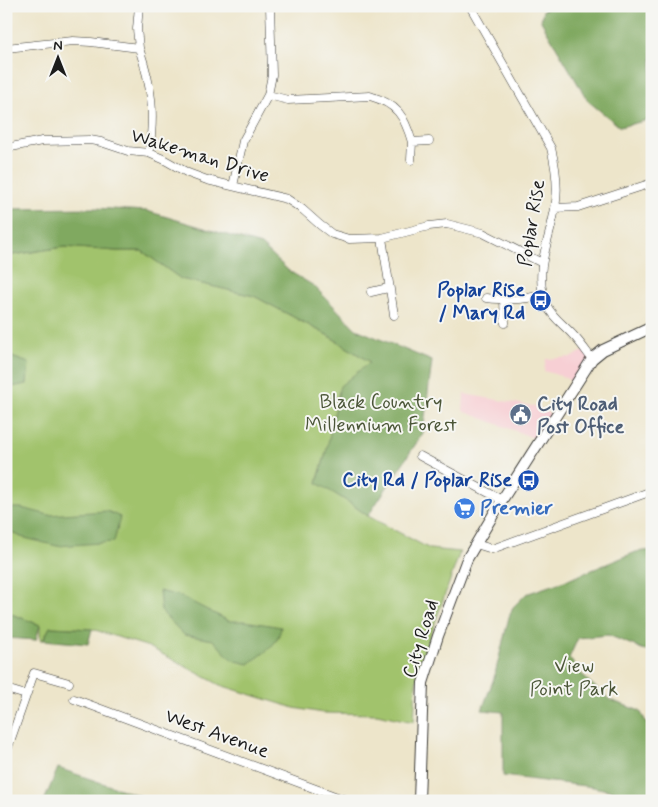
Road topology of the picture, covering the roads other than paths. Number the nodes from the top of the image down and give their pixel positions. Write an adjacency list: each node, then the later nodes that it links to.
1 (138, 6): 5 (street)
2 (270, 6): 6 (street)
3 (470, 6): 14 (street, Poplar Rise)
4 (6, 48): 5 (street)
5 (139, 48): 10 (street)
6 (268, 95): 8 (street); 13 (street)
7 (429, 141): 8 (street)
8 (412, 142): 11 (street)
9 (6, 148): 10 (street, Wakeman Drive)
10 (149, 153): 13 (street, Wakeman Drive)
11 (411, 160)
12 (652, 183): 14 (street)
13 (233, 186): 15 (street, Wakeman Drive)
14 (556, 208): 16 (street, Poplar Rise)
15 (382, 238): 16 (street, Wakeman Drive); 17 (street)
16 (542, 263): 19 (street, Poplar Rise)
17 (388, 288): 18 (street); 22 (street)
18 (371, 292)
19 (542, 294): 21 (street); 25 (street, Poplar Rise)
20 (486, 298): 21 (street)
21 (504, 300): 23 (street)
22 (394, 315)
23 (505, 323)
24 (652, 327): 25 (street, City Road)
25 (592, 359): 28 (street, City Road)
26 (420, 456): 28 (street)
27 (652, 491): 29 (street)
28 (502, 500): 29 (street, City Road)
29 (476, 544): 36 (street, City Road)
30 (68, 683): 32 (street)
31 (6, 689): 32 (street)
32 (26, 695): 34 (street)
33 (74, 699): 35 (street, West Avenue)
34 (6, 753)
35 (348, 801)
36 (420, 801)

